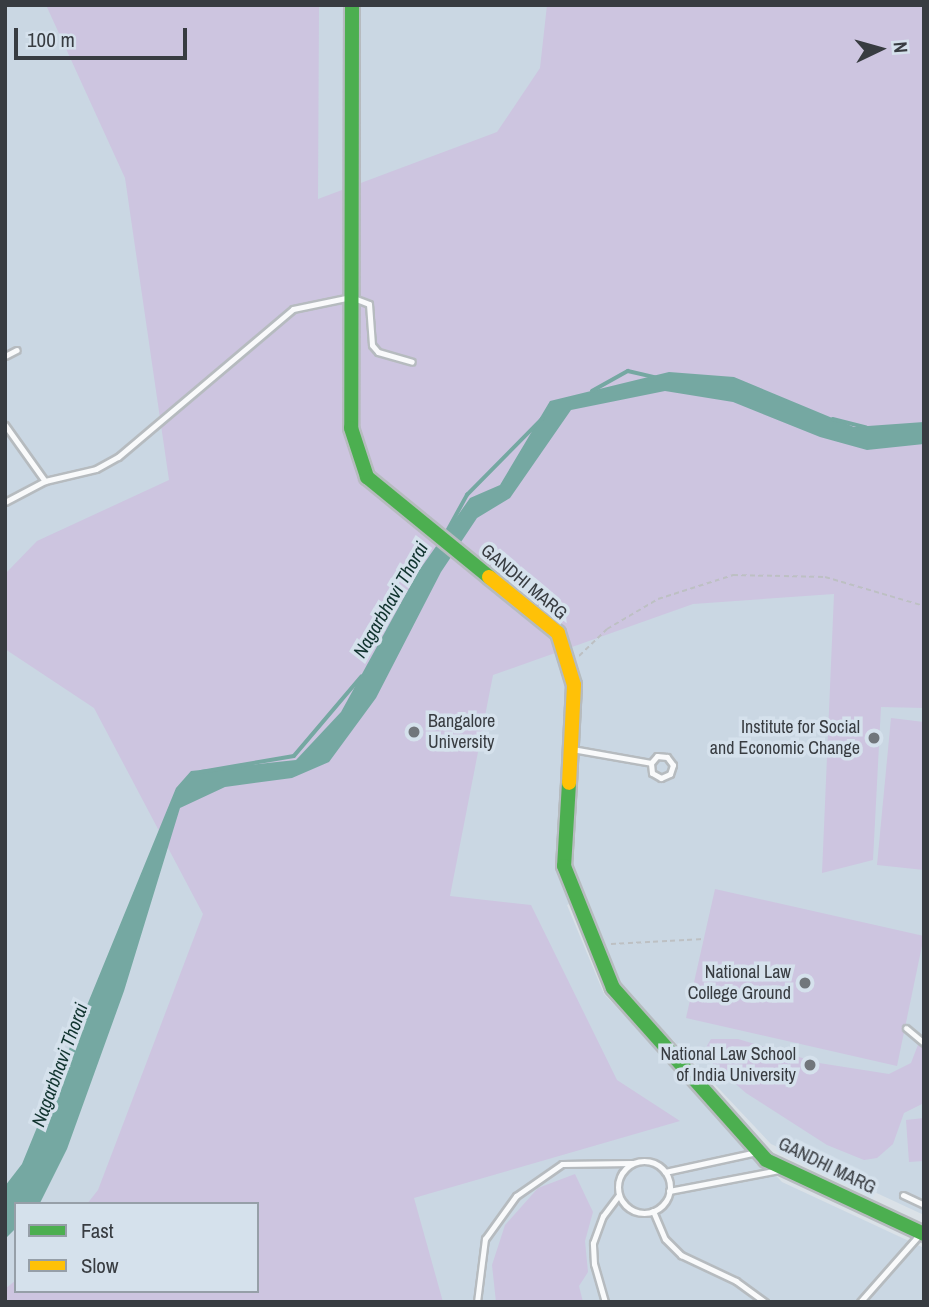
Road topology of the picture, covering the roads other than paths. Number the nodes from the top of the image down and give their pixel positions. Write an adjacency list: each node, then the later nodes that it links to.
1 (352, 5): 2 (main road, GANDHI MARG)
2 (352, 297): 5 (lane); 7 (lane); 9 (main road, GANDHI MARG)
3 (17, 350): 4 (lane)
4 (5, 356)
5 (412, 362)
6 (5, 425): 7 (lane)
7 (45, 481): 8 (lane)
8 (5, 502)
9 (572, 749): 10 (lane); 13 (main road, GANDHI MARG)
10 (651, 763): 10 (lane)
11 (906, 1028): 12 (lane)
12 (924, 1044)
13 (759, 1151): 15 (main road, GANDHI MARG); 16 (lane)
14 (632, 1163): 16 (lane); 18 (lane); 23 (lane)
15 (786, 1169): 17 (lane); 22 (main road, GANDHI MARG)
16 (665, 1172): 17 (lane)
17 (669, 1191): 21 (lane)
18 (620, 1195): 21 (lane); 24 (lane)
19 (902, 1195): 20 (lane)
20 (924, 1205)
21 (653, 1211): 25 (lane)
22 (922, 1233): 26 (lane)
23 (477, 1302)
24 (605, 1302)
25 (765, 1302)
26 (860, 1302)

